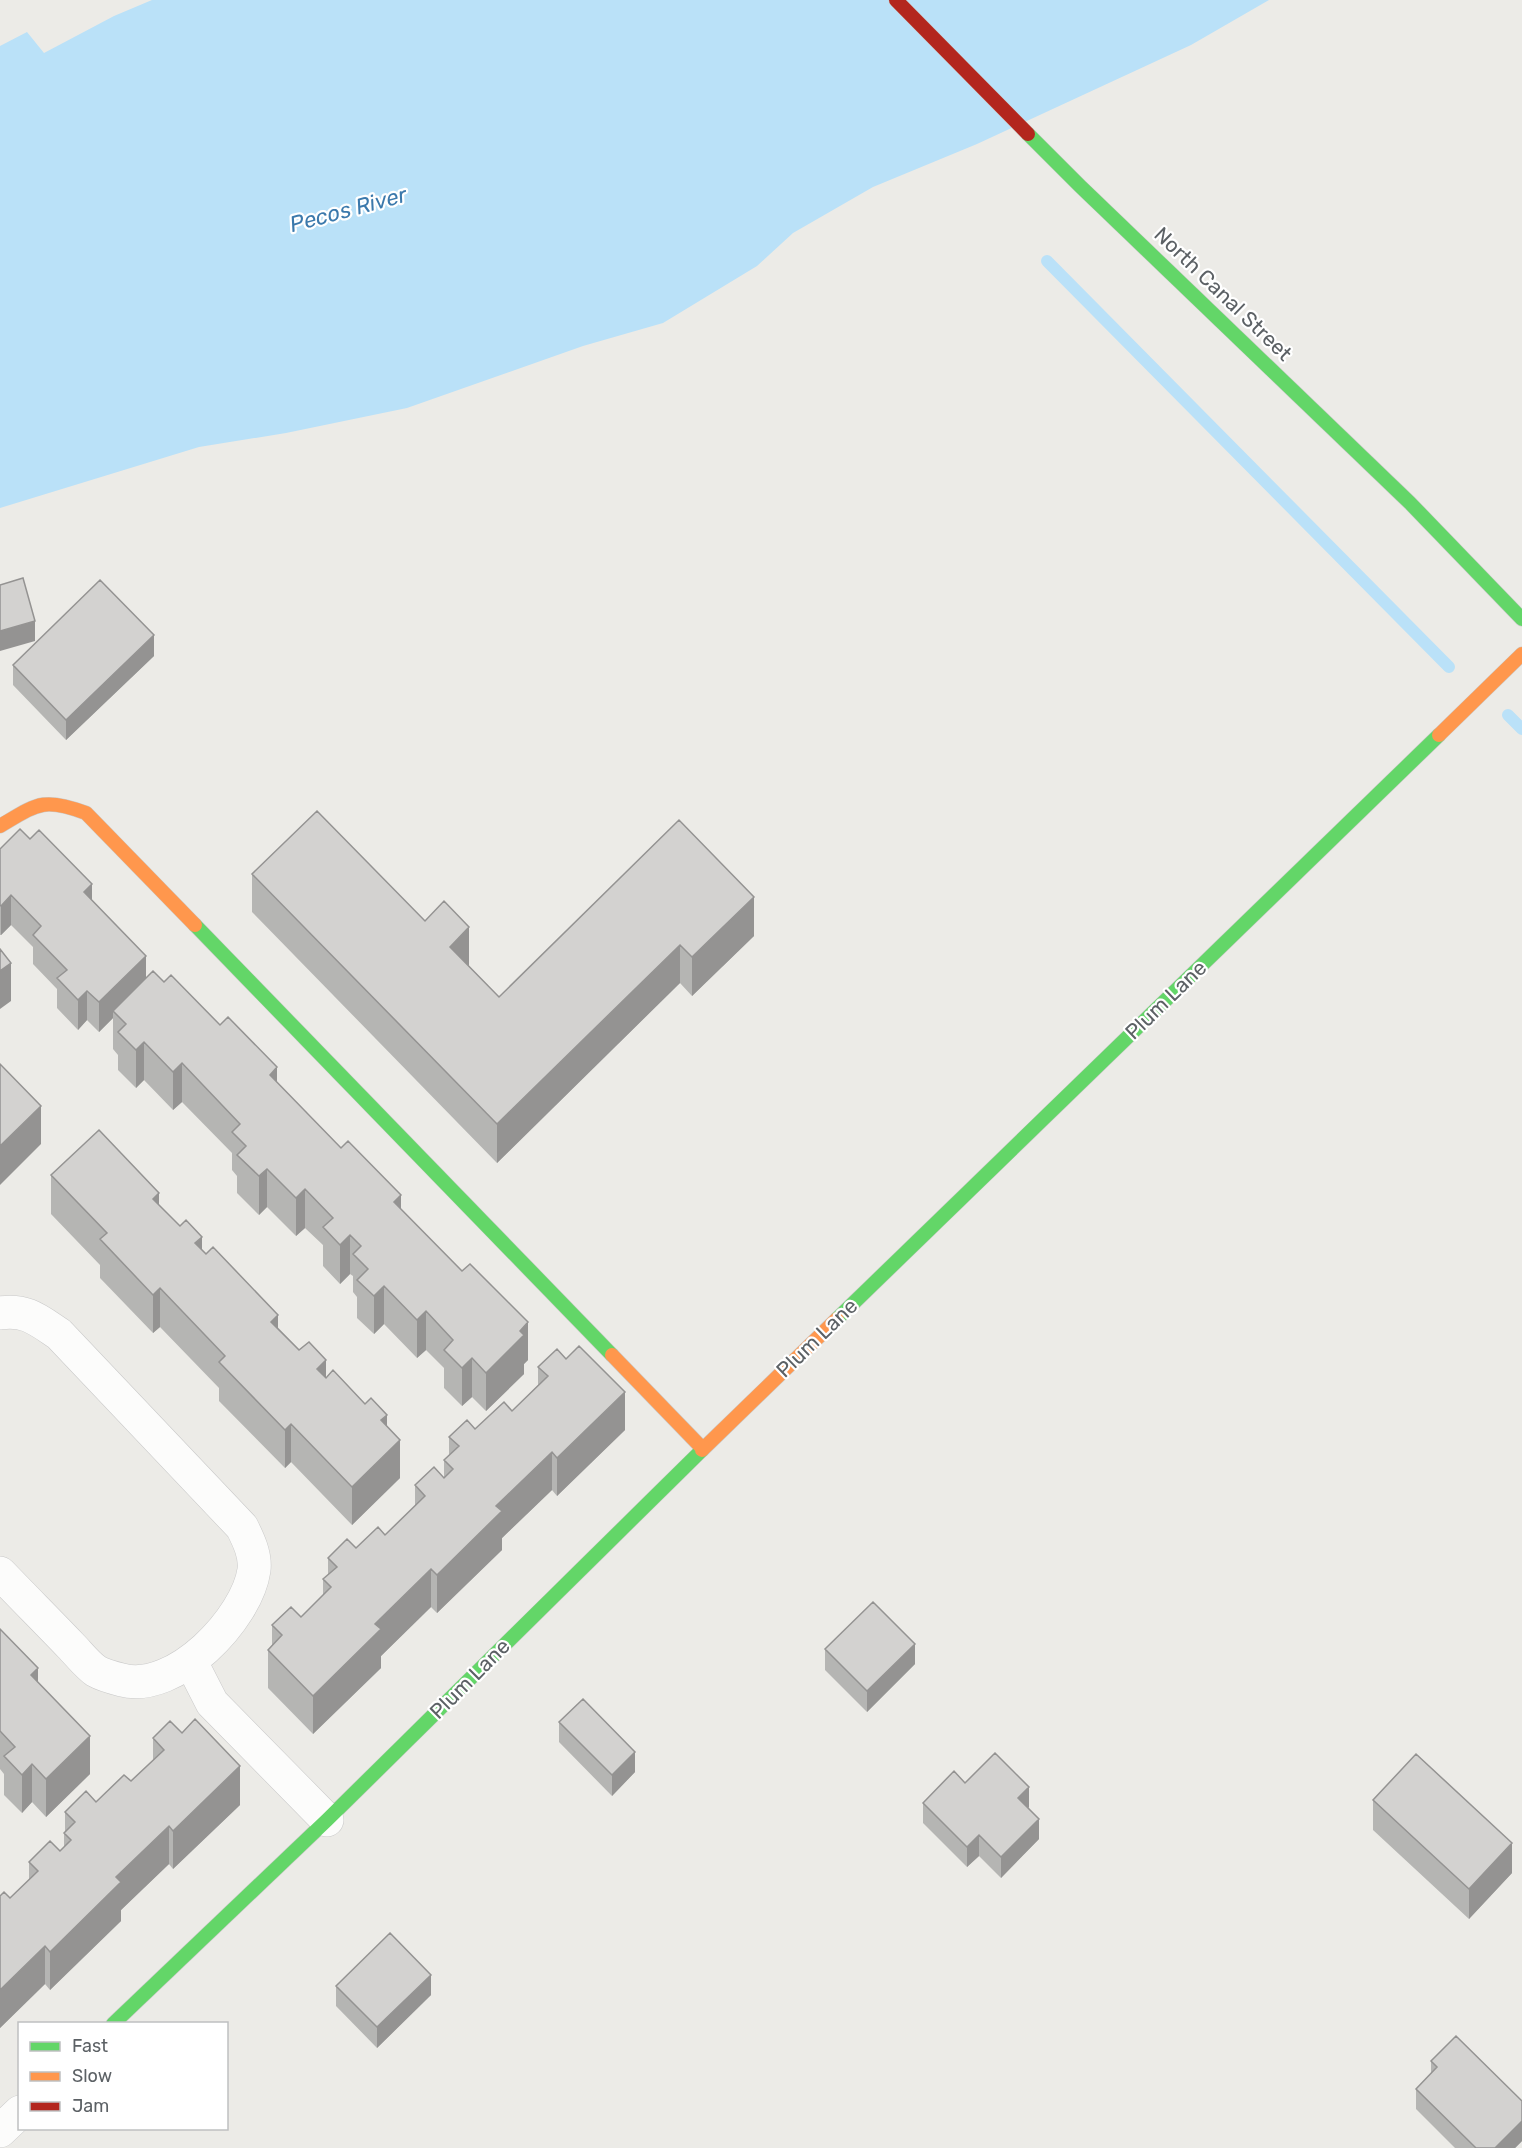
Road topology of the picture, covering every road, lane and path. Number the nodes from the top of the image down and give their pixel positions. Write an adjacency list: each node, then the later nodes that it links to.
1 (896, 0): 2 (street, North Canal Street)
2 (1522, 619)
3 (1522, 654): 6 (street, Plum Lane)
4 (0, 825): 6 (street)
5 (0, 1313): 8 (street)
6 (703, 1449): 9 (street, Plum Lane)
7 (0, 1573): 8 (street)
8 (191, 1662): 9 (street)
9 (327, 1820): 10 (street, Plum Lane)
10 (115, 2022)

